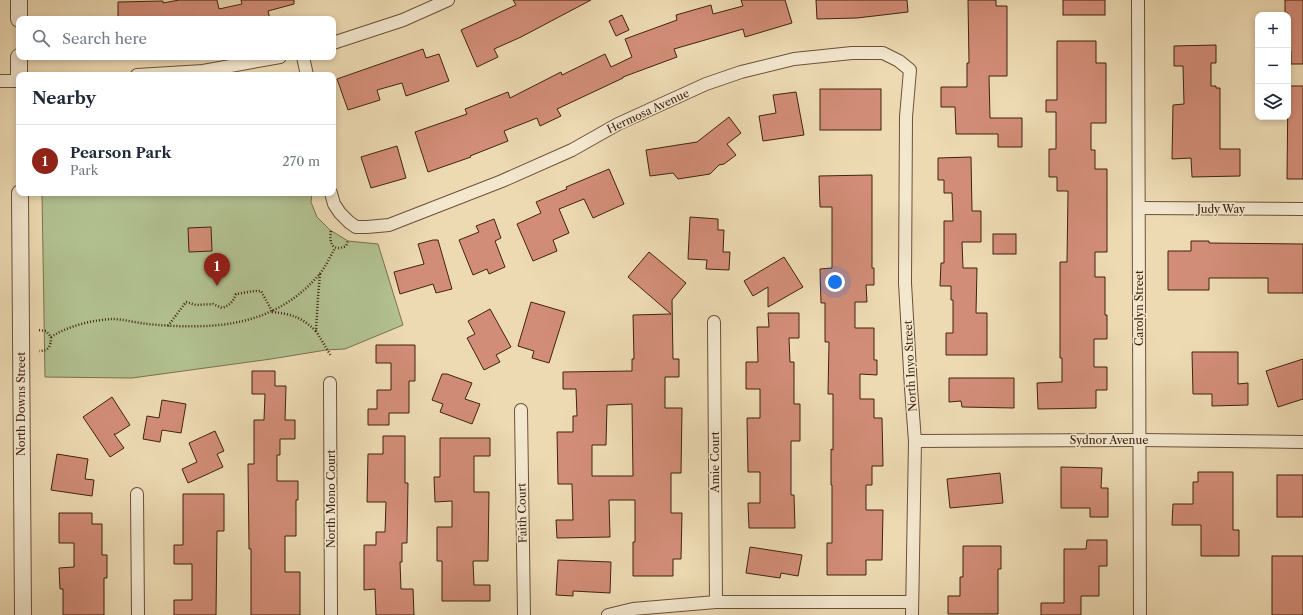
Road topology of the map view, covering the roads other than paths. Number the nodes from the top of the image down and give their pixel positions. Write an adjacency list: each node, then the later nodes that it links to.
1 (19, 0): 4 (street)
2 (448, 0): 5 (street)
3 (1138, 0): 17 (street, Carolyn Street)
4 (19, 16)
5 (336, 42)
6 (19, 60): 9 (street)
7 (264, 60): 10 (street)
8 (304, 60): 11 (street)
9 (20, 72)
10 (186, 72)
11 (306, 72)
12 (0, 81): 13 (street)
13 (16, 81)
14 (906, 117): 16 (street, Hermosa Avenue); 23 (street, North Inyo Street)
15 (20, 196): 28 (street, North Downs Street)
16 (332, 196)
17 (1139, 208): 18 (street, Judy Way); 22 (street, Carolyn Street)
18 (1303, 209)
19 (714, 322): 26 (street, Amie Court)
20 (330, 383): 30 (street, North Mono Court)
21 (521, 410): 31 (street, Faith Court)
22 (1140, 440): 23 (street, Sydnor Avenue); 24 (street, Sydnor Avenue); 34 (street, Carolyn Street)
23 (915, 441): 27 (street, North Inyo Street)
24 (1303, 442)
25 (137, 494): 29 (street)
26 (716, 602): 27 (street); 32 (street)
27 (912, 602): 33 (street, North Inyo Street)
28 (23, 615)
29 (138, 615)
30 (332, 615)
31 (524, 615)
32 (608, 615)
33 (912, 615)
34 (1140, 615)

